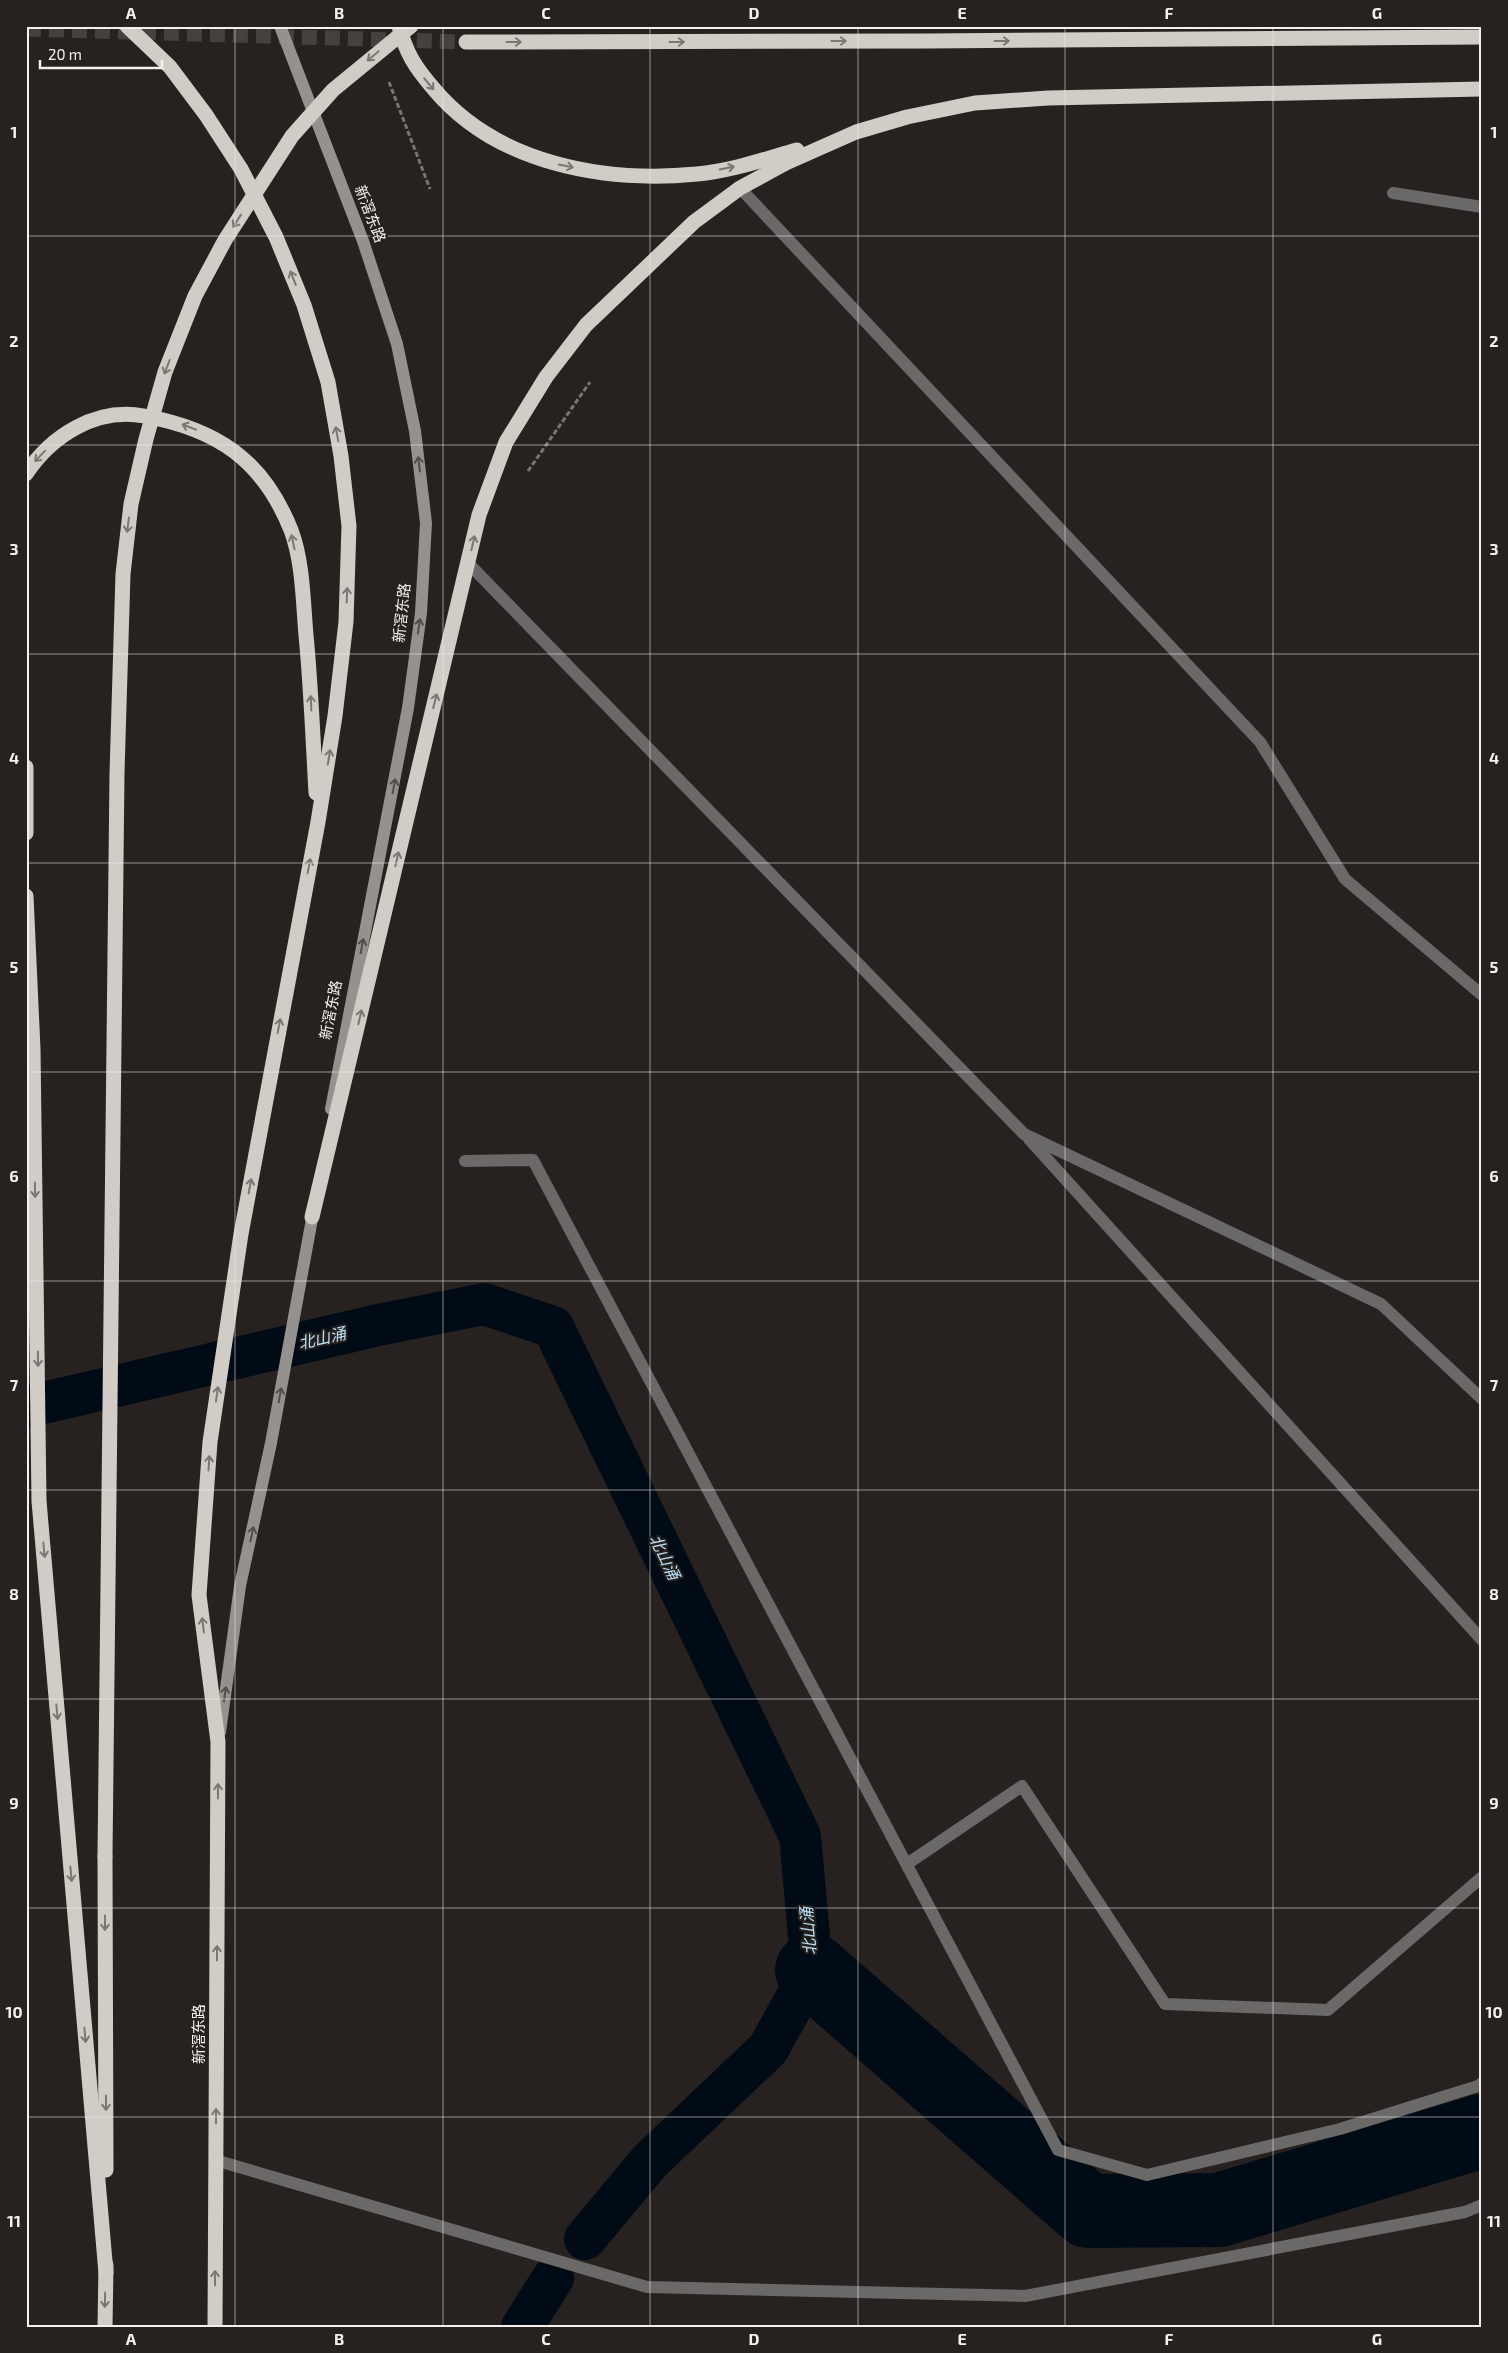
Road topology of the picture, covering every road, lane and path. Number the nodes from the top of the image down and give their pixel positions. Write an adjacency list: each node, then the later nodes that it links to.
1 (127, 26): 19 (highway, one-way to 1)
2 (280, 26): 25 (street, 新滘东路, one-way to 2)
3 (399, 26): 9 (highway, one-way to 9)
4 (411, 26): 34 (highway, one-way to 34, bridge)
5 (1482, 37): 6 (highway, one-way to 5)
6 (466, 42)
7 (388, 80): 11 (path)
8 (1482, 89): 9 (highway)
9 (856, 132): 10 (highway)
10 (740, 188): 17 (highway, one-way to 10); 22 (street)
11 (430, 189)
12 (1393, 193): 13 (street)
13 (1482, 207)
14 (590, 382): 15 (path)
15 (528, 472)
16 (26, 474): 19 (highway, one-way to 16)
17 (468, 563): 23 (street); 25 (highway, one-way to 17)
18 (26, 767): 20 (highway)
19 (318, 822): 28 (highway, 新滘东路, one-way to 19)
20 (26, 833)
21 (26, 896): 34 (highway, one-way to 34)
22 (1482, 995)
23 (1024, 1134): 26 (street); 27 (street)
24 (465, 1161): 29 (street)
25 (312, 1218): 28 (street, 新滘东路, one-way to 25)
26 (1482, 1399)
27 (1482, 1640)
28 (218, 1742): 32 (highway, 新滘东路, one-way to 28)
29 (906, 1864): 30 (street); 31 (street)
30 (1482, 1876)
31 (1482, 2083)
32 (215, 2160): 33 (street); 36 (highway, 新滘东路, one-way to 32)
33 (1482, 2205)
34 (106, 2273): 35 (highway, one-way to 35)
35 (105, 2327)
36 (215, 2327)

